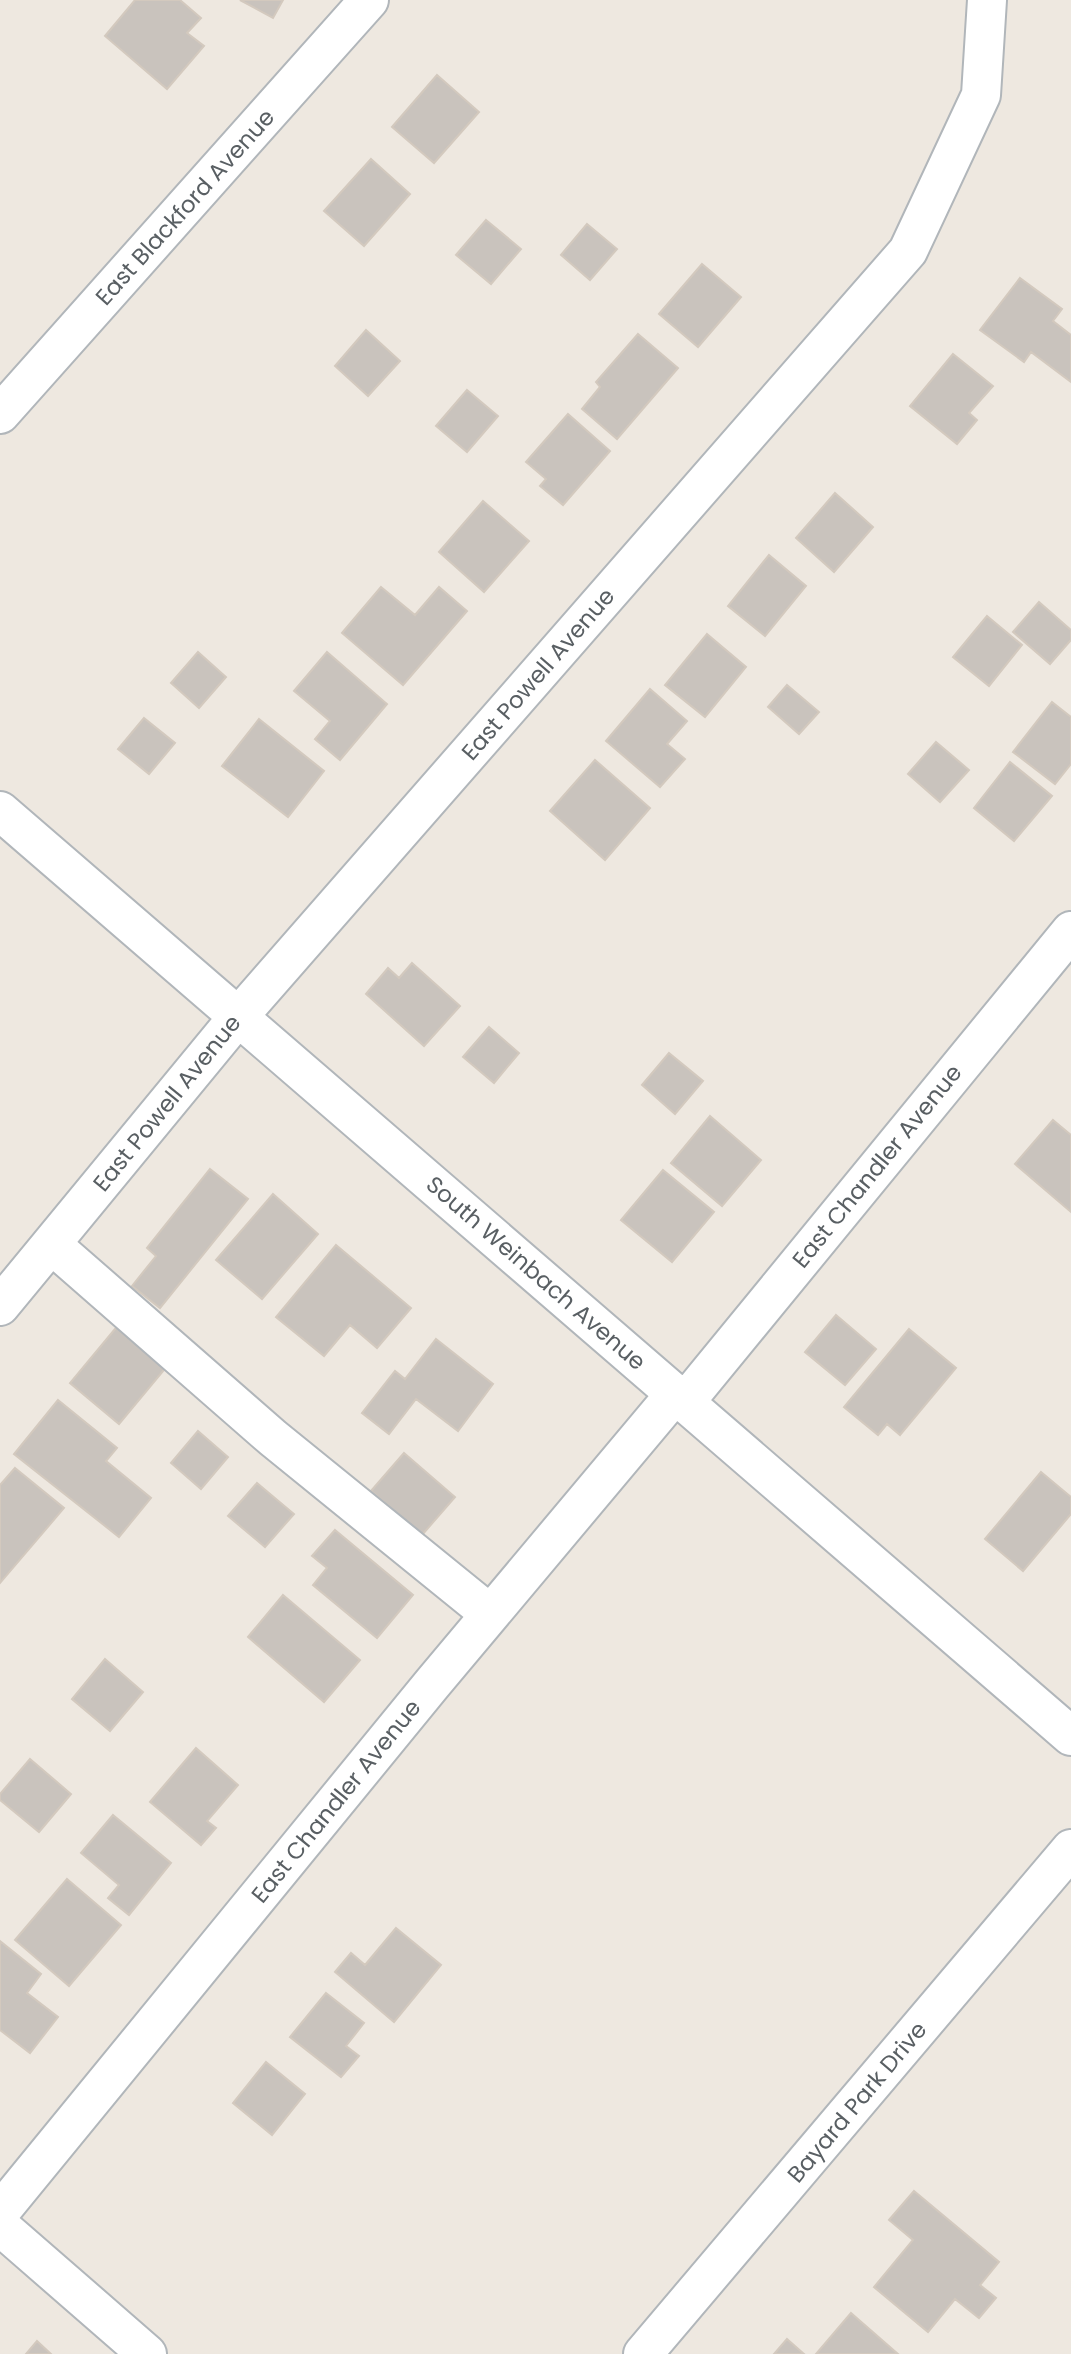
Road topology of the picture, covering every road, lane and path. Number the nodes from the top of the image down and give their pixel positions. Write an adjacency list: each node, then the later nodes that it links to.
1 (369, 0): 3 (street, East Blackford Avenue)
2 (987, 0): 6 (street, East Powell Avenue)
3 (0, 414)
4 (0, 811): 6 (street, South Weinbach Avenue)
5 (1071, 932): 9 (street, East Chandler Avenue)
6 (237, 1017): 7 (street, East Powell Avenue); 9 (street, South Weinbach Avenue)
7 (51, 1244): 8 (street, East Powell Avenue); 10 (street)
8 (0, 1306)
9 (680, 1398): 10 (street, East Chandler Avenue); 11 (street, South Weinbach Avenue)
10 (490, 1615): 13 (street, East Chandler Avenue)
11 (1071, 1736)
12 (1071, 1850): 16 (street, Bayard Park Drive)
13 (0, 2212)
14 (0, 2226): 15 (street)
15 (147, 2354)
16 (643, 2354)

